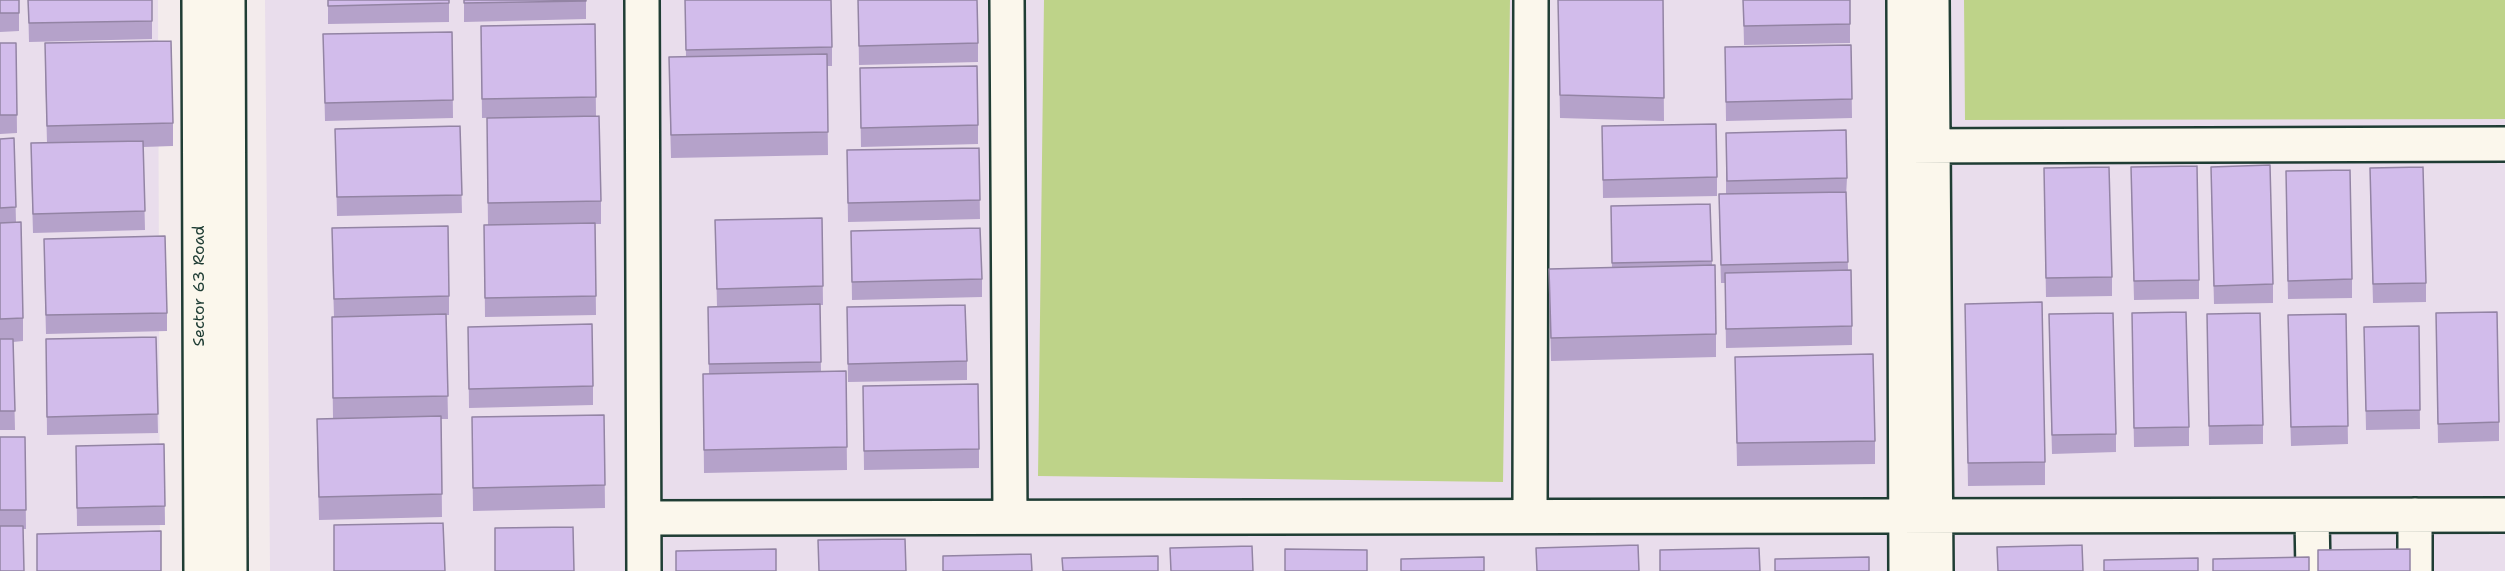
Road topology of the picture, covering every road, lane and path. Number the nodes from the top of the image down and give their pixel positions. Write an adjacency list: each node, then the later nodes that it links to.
1 (199, 0): 17 (street, Sector 63 Road)
2 (228, 0): 18 (street, Sector 63 Road)
3 (642, 0): 16 (street)
4 (1007, 0): 15 (street)
5 (1531, 0): 12 (street)
6 (1904, 0): 9 (street)
7 (1932, 0): 9 (street)
8 (2505, 144): 9 (street)
9 (1919, 146): 13 (street)
10 (2415, 515): 11 (street); 14 (street); 23 (street)
11 (2505, 515)
12 (1530, 516): 13 (street); 15 (street)
13 (1921, 516): 14 (street); 20 (street); 21 (street)
14 (2312, 516): 22 (street)
15 (1010, 517): 16 (street)
16 (644, 518): 19 (street)
17 (201, 571)
18 (230, 571)
19 (644, 571)
20 (1906, 571)
21 (1936, 571)
22 (2313, 571)
23 (2415, 571)

